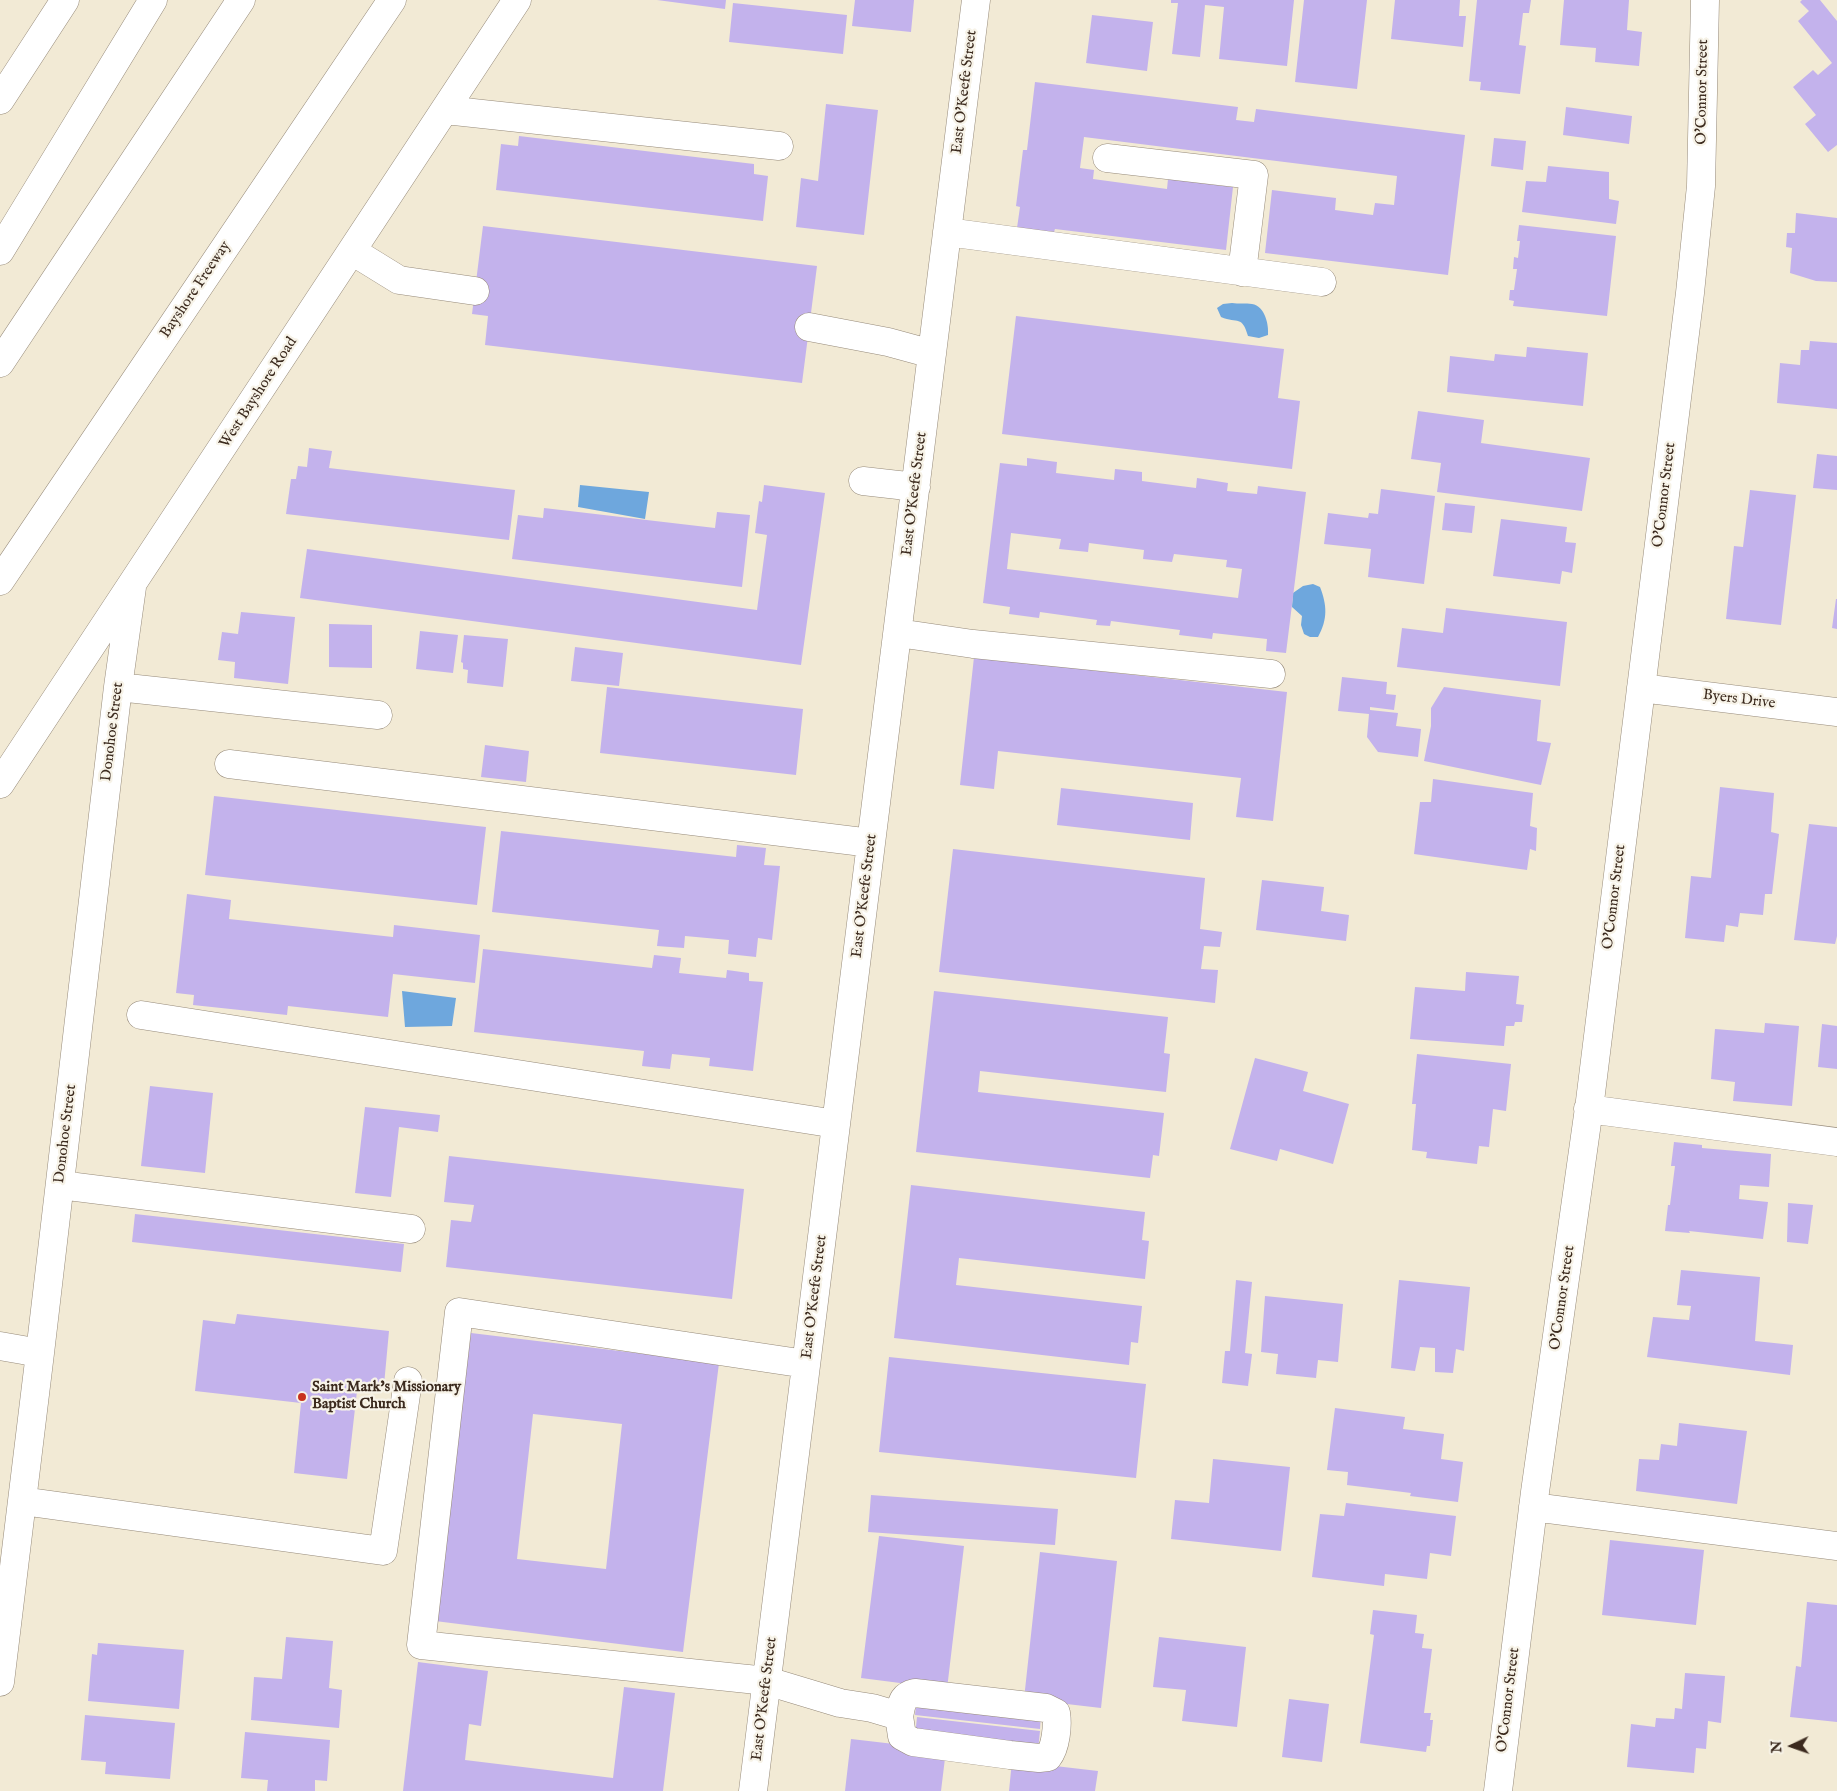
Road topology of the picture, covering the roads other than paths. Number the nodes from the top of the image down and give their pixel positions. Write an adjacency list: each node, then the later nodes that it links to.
1 (153, 0): 13 (main road)
2 (240, 0): 20 (main road)
3 (392, 0): 23 (main road, Bayshore Freeway)
4 (517, 0): 9 (main road, West Bayshore Road)
5 (976, 0): 12 (main road, East O'Keefe Street)
6 (1706, 0): 28 (main road, O'Connor Street)
7 (63, 1): 8 (main road)
8 (0, 100)
9 (444, 110): 10 (main road); 14 (main road, West Bayshore Road)
10 (779, 146)
11 (1107, 158): 15 (main road)
12 (947, 232): 15 (main road); 19 (main road, East O'Keefe Street)
13 (0, 251)
14 (352, 251): 17 (main road); 24 (main road, West Bayshore Road)
15 (1242, 272): 16 (main road)
16 (1322, 282)
17 (475, 291)
18 (809, 327): 19 (main road)
19 (932, 354): 22 (main road, East O'Keefe Street)
20 (0, 363)
21 (862, 481): 22 (main road)
22 (916, 487): 25 (main road, East O'Keefe Street)
23 (0, 581)
24 (132, 587): 27 (main road, Donohoe Street); 32 (main road, West Bayshore Road)
25 (898, 633): 26 (main road); 33 (main road, East O'Keefe Street)
26 (1271, 674)
27 (118, 687): 30 (main road); 38 (main road, Donohoe Street)
28 (1641, 688): 29 (main road, Byers Drive); 35 (main road, O'Connor Street)
29 (1837, 712)
30 (378, 715)
31 (229, 764): 33 (main road)
32 (0, 784)
33 (871, 843): 36 (main road, East O'Keefe Street)
34 (141, 1014): 36 (main road)
35 (1588, 1109): 37 (main road); 45 (main road, O'Connor Street)
36 (836, 1124): 42 (main road, East O'Keefe Street)
37 (1837, 1142)
38 (60, 1186): 39 (main road); 41 (main road, Donohoe Street)
39 (411, 1229)
40 (0, 1346): 41 (main road)
41 (40, 1353): 44 (main road, Donohoe Street)
42 (806, 1364): 47 (main road, East O'Keefe Street); 47 (main road)
43 (408, 1381): 44 (main road)
44 (22, 1501): 48 (main road, Donohoe Street)
45 (1533, 1508): 46 (main road); 51 (main road, O'Connor Street)
46 (1837, 1546)
47 (767, 1681): 49 (main road); 50 (main road, East O'Keefe Street)
48 (0, 1682)
49 (900, 1716): 49 (main road)
50 (753, 1791)
51 (1498, 1791)

